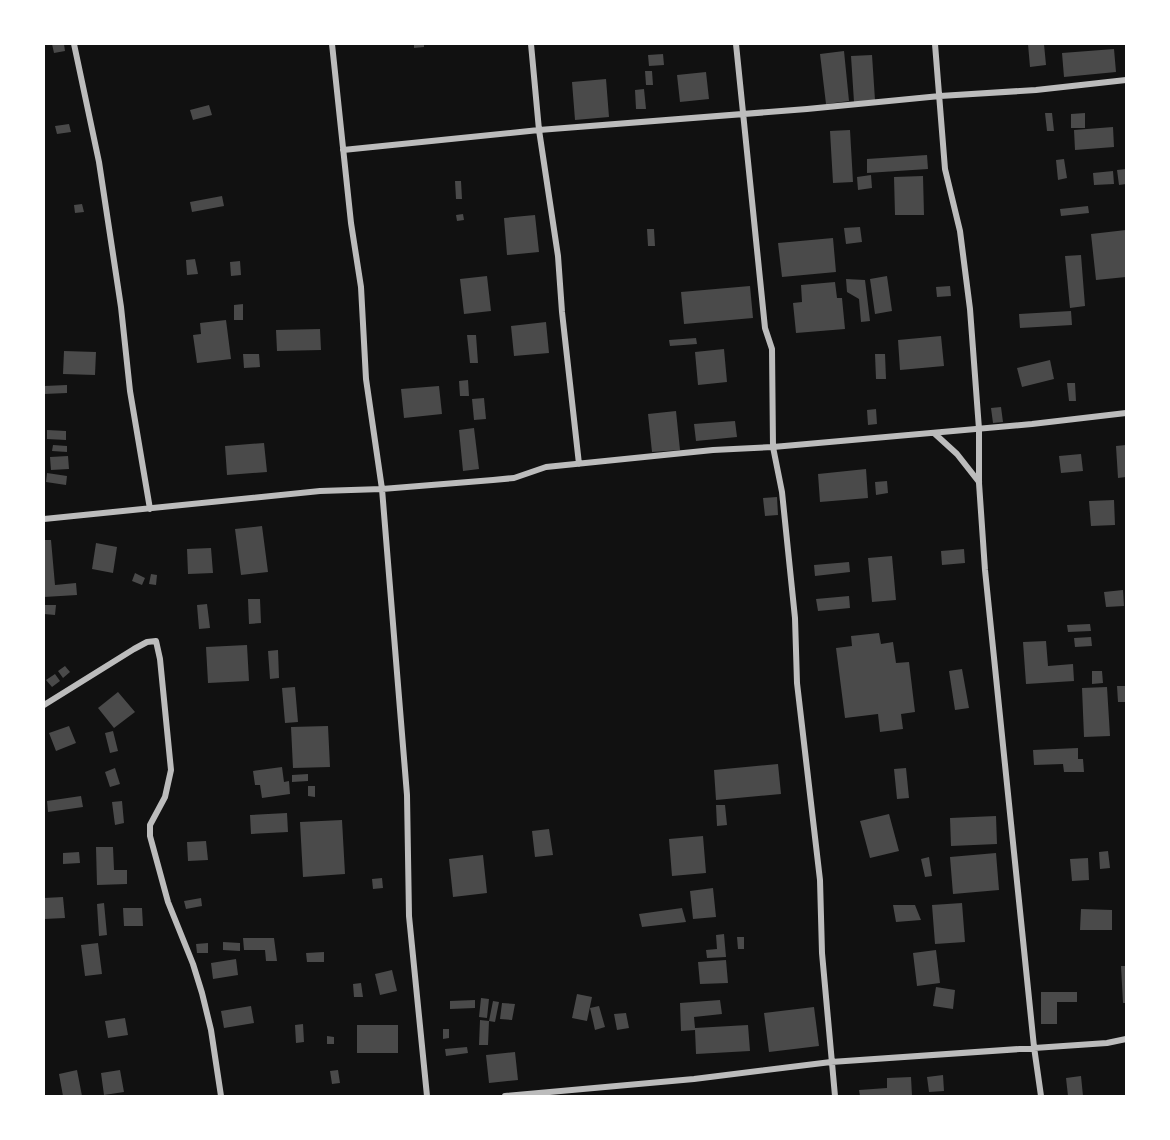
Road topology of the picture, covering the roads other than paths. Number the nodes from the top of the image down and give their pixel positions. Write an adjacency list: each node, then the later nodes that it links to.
1 (74, 44): 18 (street)
2 (332, 44): 10 (street)
3 (531, 44): 9 (street)
4 (736, 44): 8 (street)
5 (935, 44): 7 (street)
6 (1126, 80): 7 (street)
7 (940, 96): 8 (street); 12 (street)
8 (742, 114): 9 (street); 14 (street)
9 (540, 130): 10 (street); 15 (street)
10 (343, 150): 17 (street)
11 (1126, 413): 12 (street)
12 (979, 429): 13 (street); 16 (street)
13 (934, 433): 14 (street); 16 (street)
14 (773, 447): 15 (street); 23 (street)
15 (579, 464): 17 (street)
16 (979, 483): 22 (street)
17 (382, 489): 18 (street); 25 (street)
18 (150, 509): 19 (street)
19 (44, 519)
20 (44, 705): 24 (street)
21 (1126, 1039): 22 (street)
22 (1034, 1047): 23 (street); 28 (street)
23 (831, 1062): 26 (street); 27 (street)
24 (221, 1096)
25 (427, 1096)
26 (505, 1096)
27 (835, 1096)
28 (1041, 1096)

